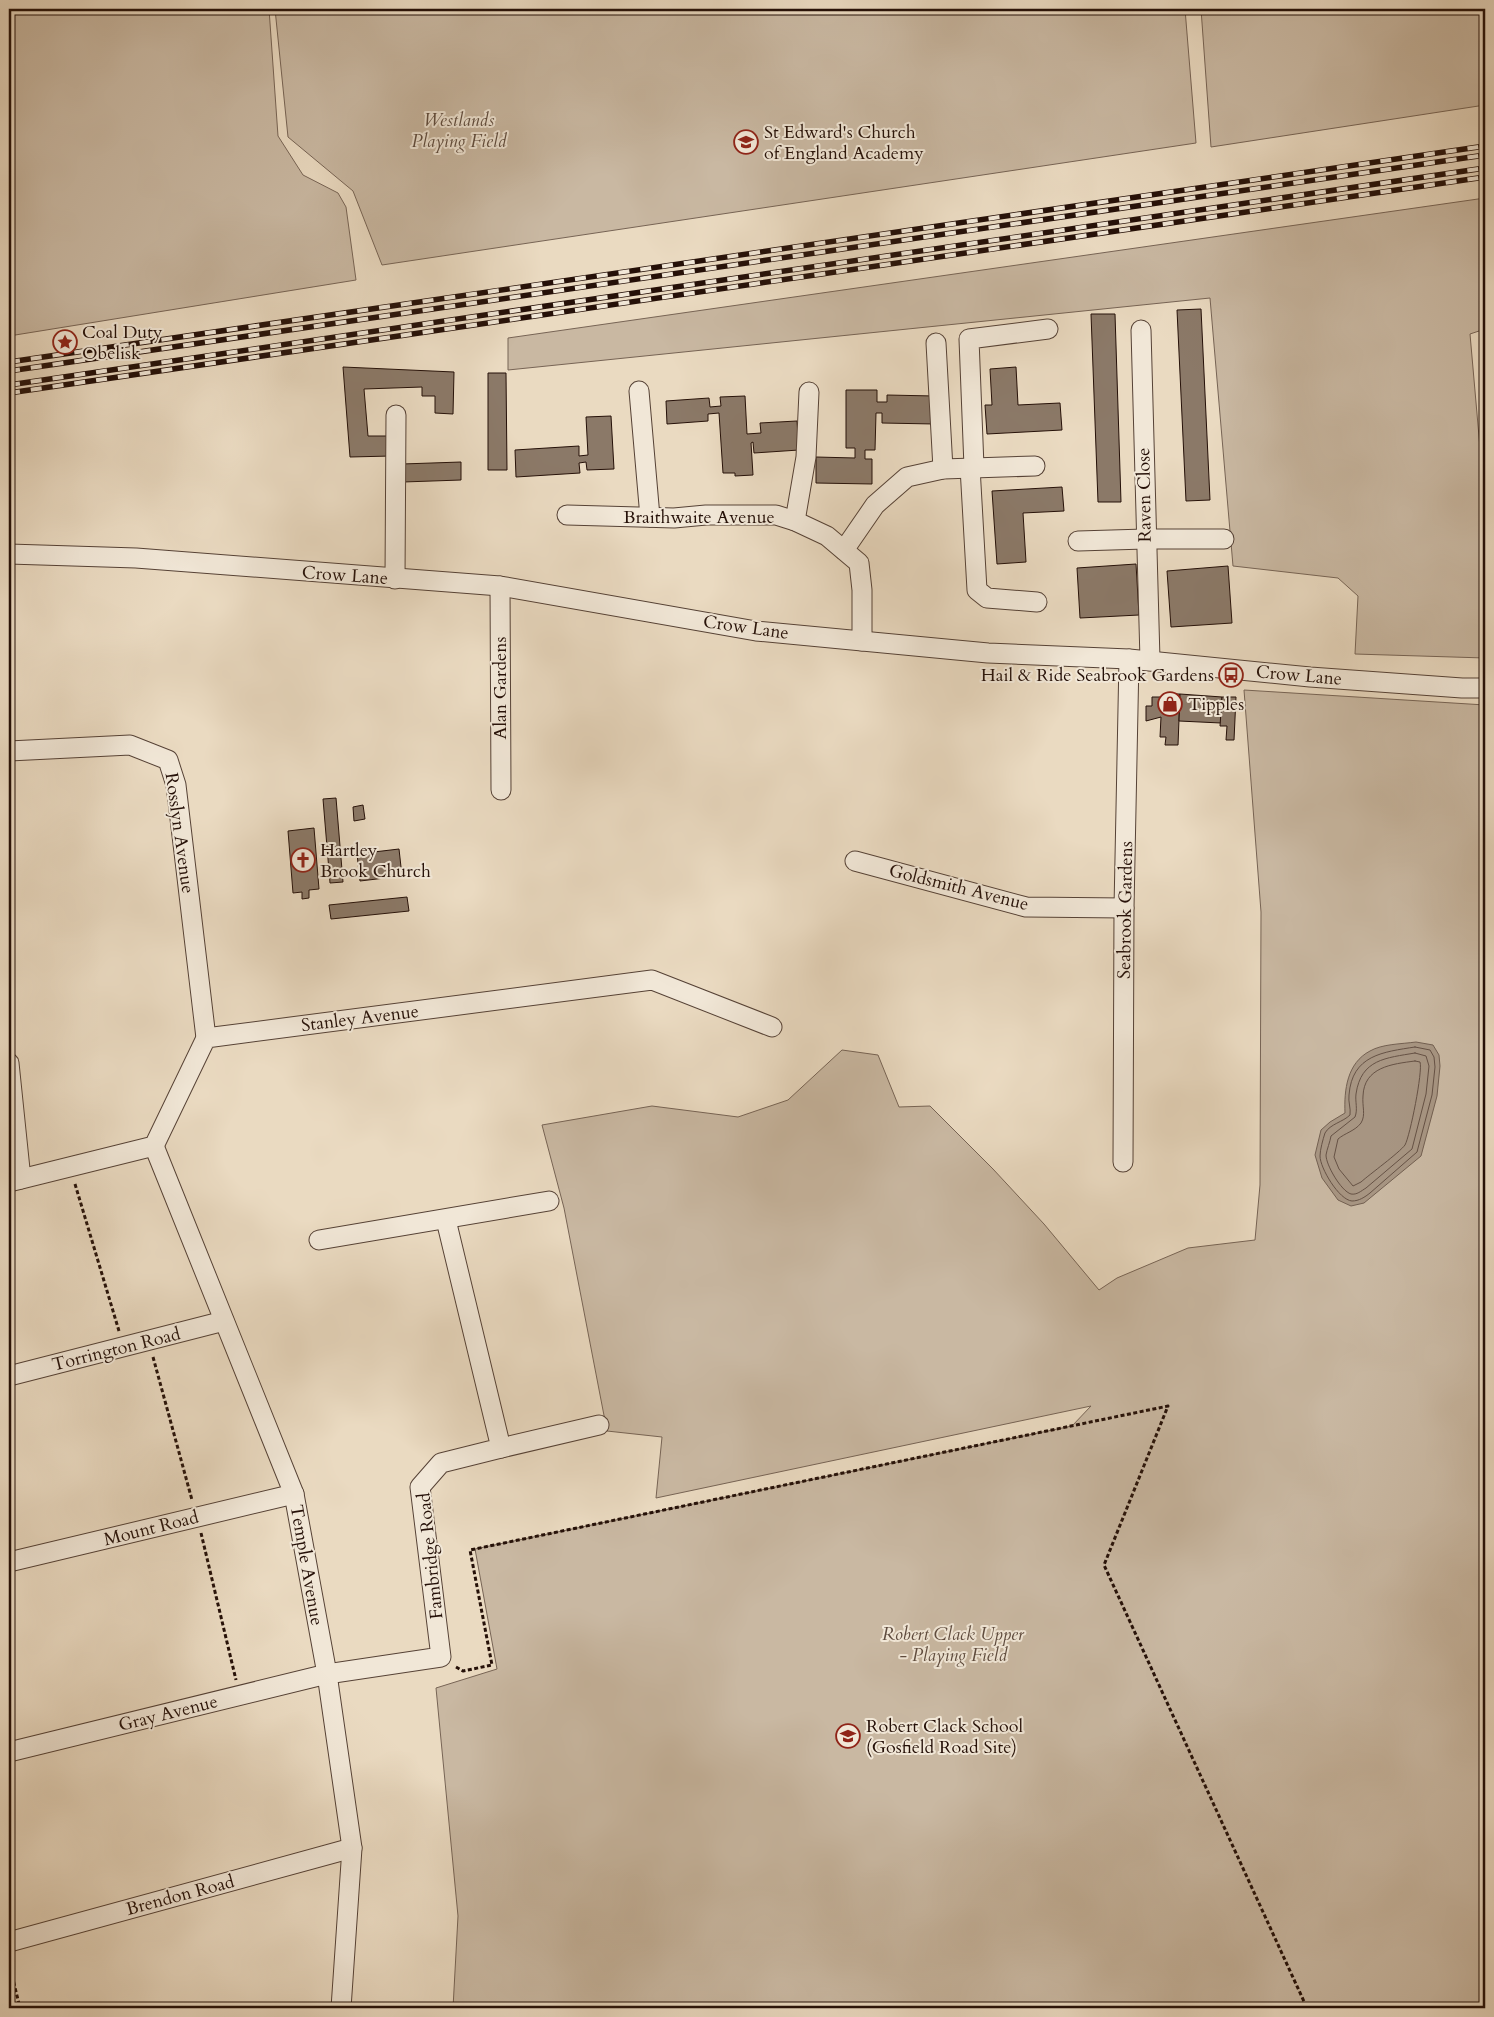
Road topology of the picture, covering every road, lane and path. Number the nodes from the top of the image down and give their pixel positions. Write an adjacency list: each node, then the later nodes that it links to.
1 (1048, 329): 8 (street)
2 (1140, 330): 13 (street, Raven Close)
3 (936, 343): 9 (street)
4 (639, 391): 11 (street)
5 (809, 392): 12 (street)
6 (396, 415): 18 (street)
7 (1035, 466): 8 (street)
8 (972, 467): 9 (street); 20 (street)
9 (943, 469): 16 (street)
10 (567, 515): 11 (street, Braithwaite Avenue)
11 (650, 517): 12 (street, Braithwaite Avenue)
12 (796, 521): 16 (street, Braithwaite Avenue)
13 (1145, 538): 14 (street); 15 (street); 23 (street, Raven Close)
14 (1224, 540)
15 (1078, 541)
16 (844, 550): 21 (street, Braithwaite Avenue)
17 (9, 554): 18 (street, Crow Lane)
18 (395, 579): 19 (street, Crow Lane)
19 (500, 586): 21 (street, Crow Lane); 26 (street, Alan Gardens)
20 (1037, 602)
21 (862, 641): 22 (street, Crow Lane)
22 (1129, 659): 23 (street, Crow Lane); 28 (street, Seabrook Gardens)
23 (1150, 660): 24 (street, Crow Lane)
24 (1485, 688)
25 (9, 751): 30 (street, Rosslyn Avenue)
26 (501, 790)
27 (855, 861): 28 (street, Goldsmith Avenue)
28 (1124, 908): 33 (street, Seabrook Gardens)
29 (772, 1027): 30 (street, Stanley Avenue)
30 (206, 1038): 32 (street)
31 (9, 1063): 35 (street)
32 (154, 1146): 34 (street); 39 (street, Temple Avenue)
33 (1123, 1162)
34 (70, 1167): 35 (street); 41 (path)
35 (15, 1180)
36 (549, 1201): 37 (street)
37 (446, 1220): 38 (street); 44 (street)
38 (319, 1240)
39 (224, 1321): 40 (street, Torrington Road); 45 (street, Temple Avenue)
40 (148, 1341): 41 (street, Torrington Road); 46 (path)
41 (124, 1347): 42 (street, Torrington Road)
42 (9, 1376)
43 (600, 1425): 44 (street, Fambridge Road)
44 (501, 1448): 48 (street, Fambridge Road)
45 (294, 1494): 46 (street, Mount Road); 49 (street, Temple Avenue)
46 (197, 1517): 47 (street, Mount Road); 50 (path)
47 (9, 1562)
48 (441, 1656): 49 (street); 57 (path)
49 (327, 1674): 50 (street, Gray Avenue); 52 (street, Temple Avenue)
50 (240, 1695): 51 (street, Gray Avenue)
51 (9, 1752)
52 (352, 1848): 53 (street, Brendon Road); 56 (street, Temple Avenue)
53 (9, 1942)
54 (9, 1963): 55 (path)
55 (20, 2008)
56 (341, 2008)
57 (1307, 2008)

